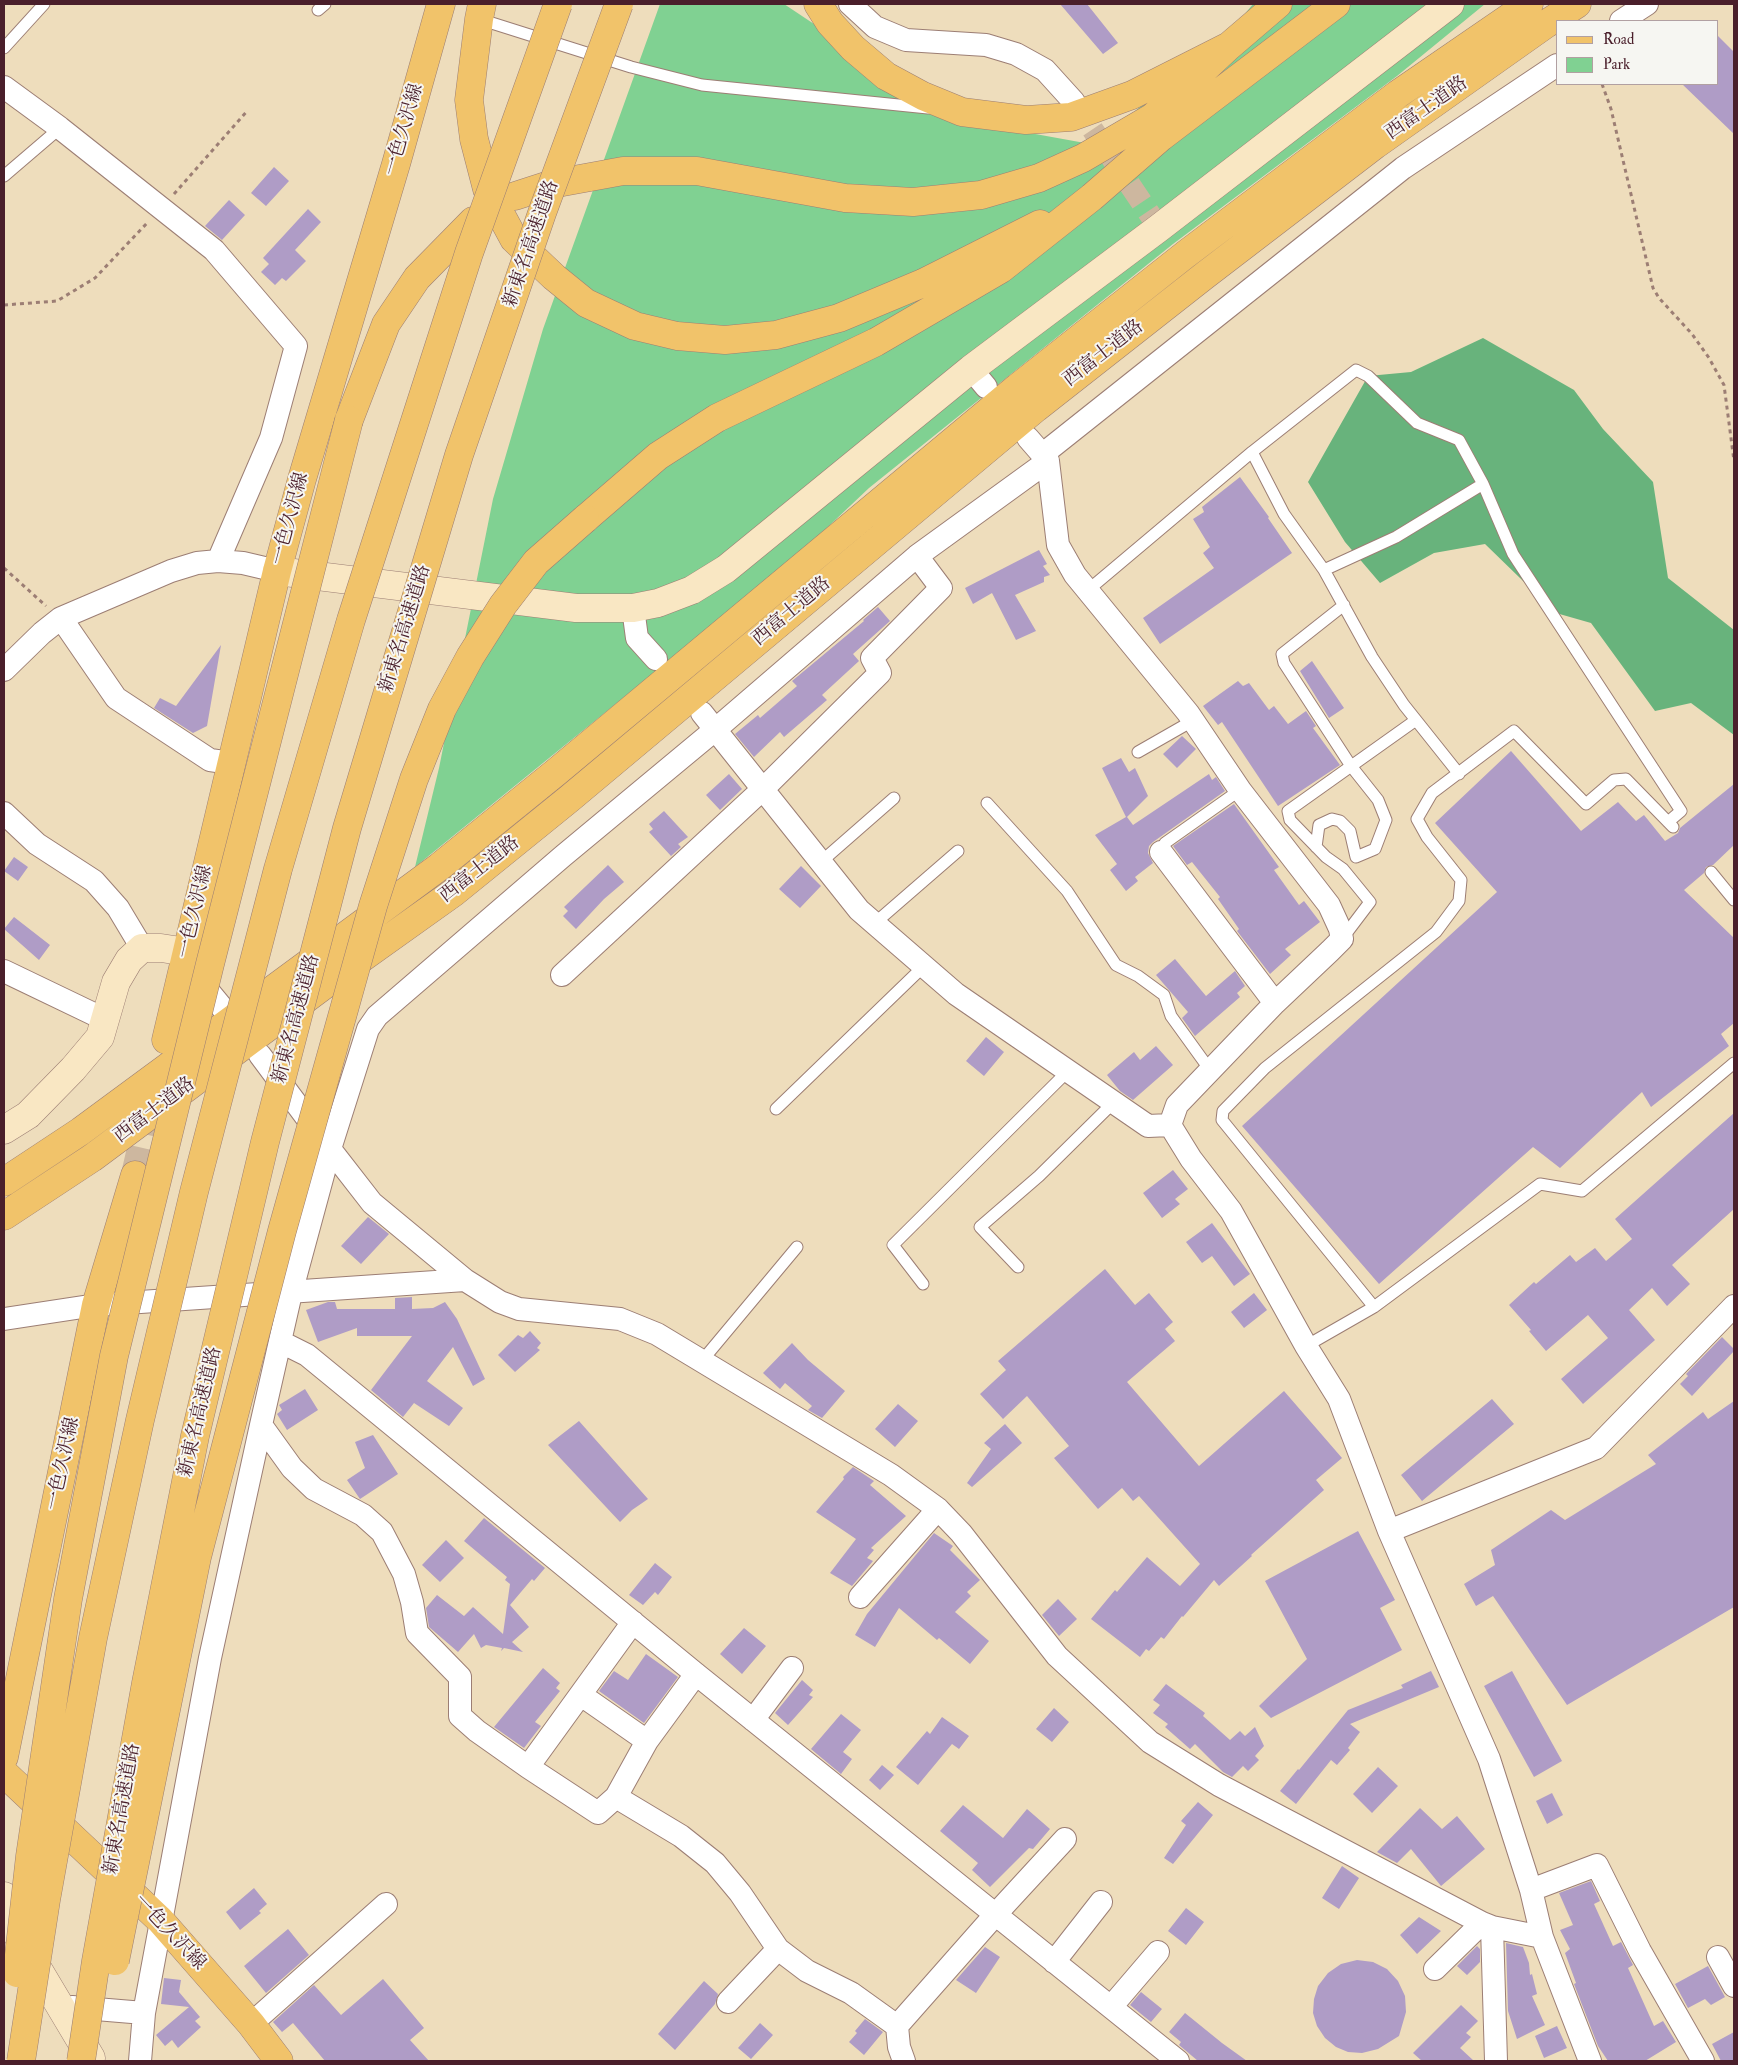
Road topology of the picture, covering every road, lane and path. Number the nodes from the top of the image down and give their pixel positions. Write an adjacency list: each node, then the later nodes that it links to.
1 (44, 4): 18 (lane)
2 (441, 4): 40 (main road, 一色久沢線)
3 (558, 4): 138 (main road, bridge)
4 (619, 4): 139 (main road, 新東名高速道路, bridge)
5 (818, 4): 24 (main road)
6 (850, 4): 22 (street)
7 (1278, 4): 17 (main road)
8 (1336, 4): 28 (main road)
9 (1450, 4): 43 (street)
10 (1521, 4): 16 (main road)
11 (1529, 4): 16 (main road, 西富士道路)
12 (1577, 4): 89 (main road, 西富士道路)
13 (1647, 4): 15 (street)
14 (480, 11): 24 (lane); 28 (main road)
15 (1623, 20)
16 (1497, 24): 88 (main road, 西富士道路)
17 (1229, 46): 24 (main road); 27 (main road)
18 (4, 48)
19 (1556, 66): 32 (street)
20 (1602, 85): 34 (path)
21 (4, 86): 25 (street)
22 (1074, 102)
23 (248, 110): 29 (path)
24 (962, 112)
25 (60, 128): 26 (lane); 29 (street)
26 (4, 176)
27 (514, 196)
28 (1092, 197): 140 (main road, bridge)
29 (161, 208): 31 (path); 37 (street)
30 (473, 221): 137 (main road, bridge)
31 (4, 305)
32 (1040, 451): 36 (street); 41 (street)
33 (1252, 452): 35 (lane); 39 (lane); 41 (lane)
34 (1734, 461)
35 (1483, 484): 39 (lane); 53 (lane)
36 (917, 556): 49 (street); 54 (street)
37 (218, 561): 40 (street); 44 (street)
38 (4, 568): 44 (path)
39 (1324, 570): 42 (lane)
40 (277, 572): 43 (street); 51 (main road, 一色久沢線)
41 (1087, 591): 47 (street)
42 (1344, 606): 48 (lane); 52 (lane)
43 (633, 608): 45 (street)
44 (61, 618): 46 (street); 51 (street)
45 (656, 660)
46 (4, 670)
47 (1194, 720): 50 (lane); 55 (street)
48 (1416, 720): 52 (lane); 53 (lane)
49 (709, 721): 54 (street); 86 (street)
50 (1138, 752)
51 (231, 763): 70 (main road, 一色久沢線)
52 (1351, 766): 59 (lane); 62 (lane)
53 (1458, 774): 97 (lane)
54 (764, 788): 63 (street); 73 (street)
55 (1240, 790): 61 (lane); 68 (street)
56 (894, 798): 63 (lane)
57 (987, 803): 81 (lane)
58 (4, 813): 69 (street)
59 (1316, 847): 62 (lane); 64 (lane)
60 (958, 851): 67 (lane)
61 (1161, 852): 74 (street)
62 (1356, 856): 64 (lane)
63 (822, 861): 67 (street)
64 (1343, 870): 68 (lane)
65 (1711, 872): 66 (lane)
66 (1734, 900)
67 (875, 923): 71 (street)
68 (1342, 939): 74 (street)
69 (142, 948): 70 (street); 76 (street)
70 (186, 956): 75 (street); 77 (main road, 一色久沢線)
71 (924, 966): 80 (street); 83 (lane)
72 (4, 971): 76 (street)
73 (562, 975)
74 (1275, 1003): 81 (street)
75 (224, 1010)
76 (106, 1020): 85 (street)
77 (166, 1040)
78 (260, 1055): 86 (street)
79 (1734, 1063): 97 (lane)
80 (1069, 1070): 82 (street); 93 (lane)
81 (1210, 1070): 84 (street)
82 (1114, 1102): 84 (street); 91 (lane)
83 (776, 1109)
84 (1170, 1125): 100 (street)
85 (4, 1130)
86 (330, 1149): 92 (street); 94 (street)
87 (134, 1175): 95 (main road, 一色久沢線)
88 (4, 1182)
89 (4, 1216)
90 (797, 1247): 101 (lane)
91 (1018, 1266)
92 (465, 1280): 94 (street); 101 (street)
93 (923, 1284)
94 (291, 1293): 95 (street); 99 (street)
95 (96, 1305): 98 (street); 112 (main road, 一色久沢線)
96 (1734, 1306): 104 (street)
97 (1374, 1307): 100 (lane)
98 (4, 1319)
99 (281, 1342): 102 (street); 106 (street)
100 (1306, 1346): 104 (street)
101 (701, 1362): 103 (street)
102 (261, 1424): 113 (street); 122 (street)
103 (938, 1509): 105 (street); 123 (street)
104 (1389, 1531): 117 (street)
105 (860, 1597)
106 (634, 1622): 108 (street); 109 (street)
107 (792, 1668): 110 (street)
108 (696, 1674): 110 (street); 111 (street)
109 (581, 1695): 111 (street); 113 (street)
110 (753, 1720): 121 (street)
111 (647, 1742): 115 (street)
112 (4, 1756)
113 (528, 1767): 115 (street)
114 (4, 1773): 122 (main road, 一色久沢線)
115 (616, 1797): 125 (street)
116 (1065, 1839): 121 (street)
117 (1531, 1890): 124 (street); 147 (street)
118 (4, 1896): 132 (street)
119 (1101, 1902): 128 (street)
120 (386, 1904): 135 (street)
121 (995, 1915): 128 (street); 136 (street)
122 (160, 1920): 134 (street); 135 (main road, 一色久沢線)
123 (1487, 1925): 124 (street); 129 (street); 145 (street)
124 (1542, 1938): 146 (street)
125 (778, 1948): 131 (street); 136 (street)
126 (1158, 1952): 133 (street)
127 (1718, 1956): 130 (street)
128 (1054, 1962): 133 (street)
129 (1435, 1969)
130 (1734, 1986)
131 (728, 2002)
132 (60, 2006): 134 (street); 140 (street)
133 (1111, 2007): 144 (street)
134 (144, 2013): 141 (street)
135 (251, 2024): 142 (main road, 一色久沢線)
136 (897, 2026): 143 (street)
137 (8, 2061)
138 (21, 2061)
139 (81, 2061)
140 (94, 2061)
141 (140, 2061)
142 (279, 2061)
143 (904, 2061)
144 (1178, 2061)
145 (1496, 2061)
146 (1590, 2061)
147 (1703, 2061)

